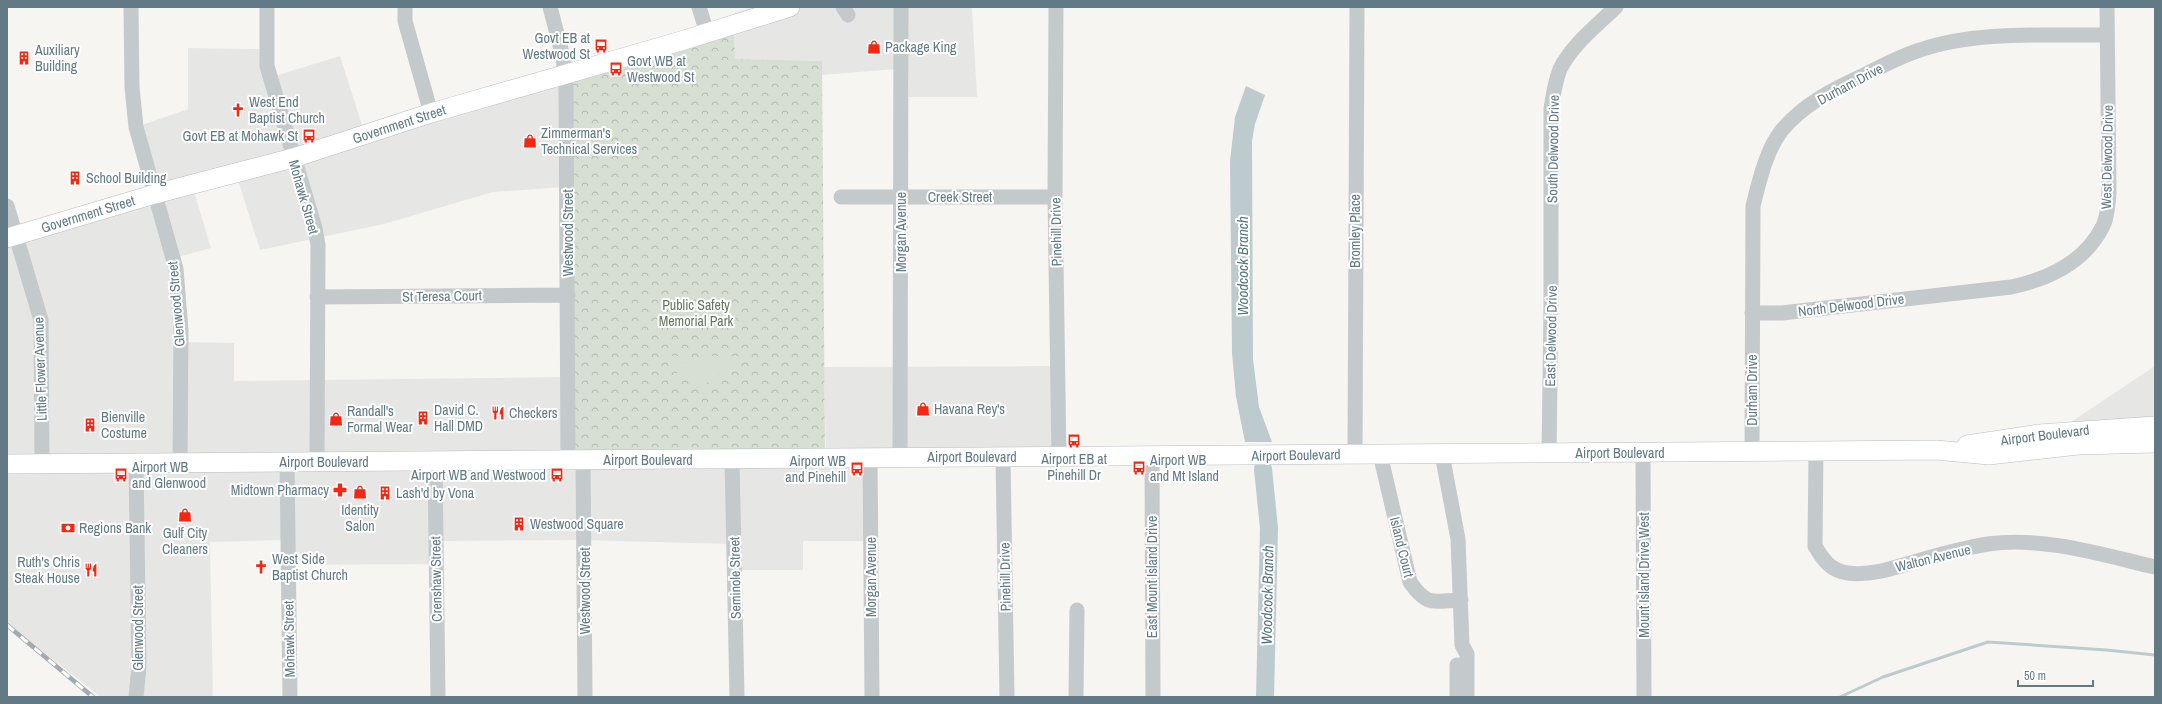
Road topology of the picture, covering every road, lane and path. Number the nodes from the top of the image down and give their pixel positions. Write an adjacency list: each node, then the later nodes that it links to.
1 (131, 7): 17 (street, Glenwood Street)
2 (267, 7): 16 (street, Mohawk Street)
3 (405, 7): 15 (street)
4 (550, 7): 14 (street, Westwood Street)
5 (699, 7): 12 (street)
6 (790, 7): 12 (main road, Government Street)
7 (901, 7): 19 (street, Morgan Avenue)
8 (1056, 7): 20 (street, Pinehill Drive)
9 (1357, 7): 37 (street, Bromley Place)
10 (1616, 7): 22 (street, South Delwood Drive)
11 (2107, 7): 13 (street, West Delwood Drive)
12 (707, 33): 14 (main road, Government Street)
13 (2107, 35): 24 (street, West Delwood Drive); 27 (street, Durham Drive)
14 (565, 74): 15 (main road, Government Street); 25 (street, Westwood Street)
15 (431, 113): 16 (main road, Government Street)
16 (293, 158): 17 (main road, Government Street); 26 (street, Mohawk Street)
17 (155, 194): 23 (main road, Government Street); 49 (street, Glenwood Street)
18 (841, 197): 19 (street, Creek Street)
19 (902, 197): 20 (street, Creek Street); 38 (street, Morgan Avenue)
20 (1055, 197): 39 (street, Pinehill Drive)
21 (7, 206): 23 (street, Little Flower Avenue)
22 (1552, 218): 36 (street, East Delwood Drive)
23 (12, 237): 51 (street, Little Flower Avenue)
24 (1950, 294): 27 (street, North Delwood Drive)
25 (568, 295): 26 (street, St Teresa Court); 45 (street, Westwood Street)
26 (317, 297): 47 (street, Mohawk Street)
27 (1752, 314): 32 (street, Durham Drive)
28 (2155, 426): 30 (main road, Airport Boulevard)
29 (2155, 443): 30 (main road, Airport Boulevard)
30 (1936, 450): 31 (main road, Airport Boulevard)
31 (1816, 451): 32 (main road, Airport Boulevard); 52 (street, Walton Avenue)
32 (1752, 452): 33 (main road, Airport Boulevard)
33 (1643, 453): 36 (main road, Airport Boulevard); 67 (street, Mount Island Drive West)
34 (1380, 454): 35 (main road, Airport Boulevard); 37 (main road, Airport Boulevard); 53 (street, Island Court)
35 (1442, 454): 36 (main road, Airport Boulevard); 53 (street)
36 (1549, 454)
37 (1355, 455): 40 (main road, Airport Boulevard)
38 (900, 457): 41 (main road, Airport Boulevard); 42 (main road, Airport Boulevard)
39 (1059, 457): 40 (main road, Airport Boulevard); 42 (main road, Airport Boulevard)
40 (1152, 457): 64 (street, East Mount Island Drive)
41 (870, 458): 43 (main road, Airport Boulevard); 61 (street, Morgan Avenue)
42 (1004, 458): 62 (street, Pinehill Drive)
43 (732, 459): 45 (main road, Airport Boulevard); 60 (street, Seminole Street)
44 (434, 461): 45 (main road, Airport Boulevard); 47 (main road, Airport Boulevard); 58 (street, Crenshaw Street)
45 (576, 461): 59 (street, Westwood Street)
46 (287, 462): 47 (main road, Airport Boulevard); 49 (main road, Airport Boulevard); 57 (street, Mohawk Street)
47 (317, 462)
48 (136, 463): 49 (main road, Airport Boulevard); 51 (main road, Airport Boulevard); 56 (street, Glenwood Street)
49 (180, 463)
50 (7, 464): 51 (main road, Airport Boulevard)
51 (42, 464)
52 (2155, 567)
53 (1461, 600): 55 (street)
54 (1077, 610): 63 (street)
55 (1462, 645): 65 (street); 66 (street)
56 (136, 697)
57 (290, 697)
58 (438, 697)
59 (586, 697)
60 (737, 697)
61 (872, 697)
62 (1007, 697)
63 (1076, 697)
64 (1153, 697)
65 (1457, 697)
66 (1468, 697)
67 (1644, 697)

